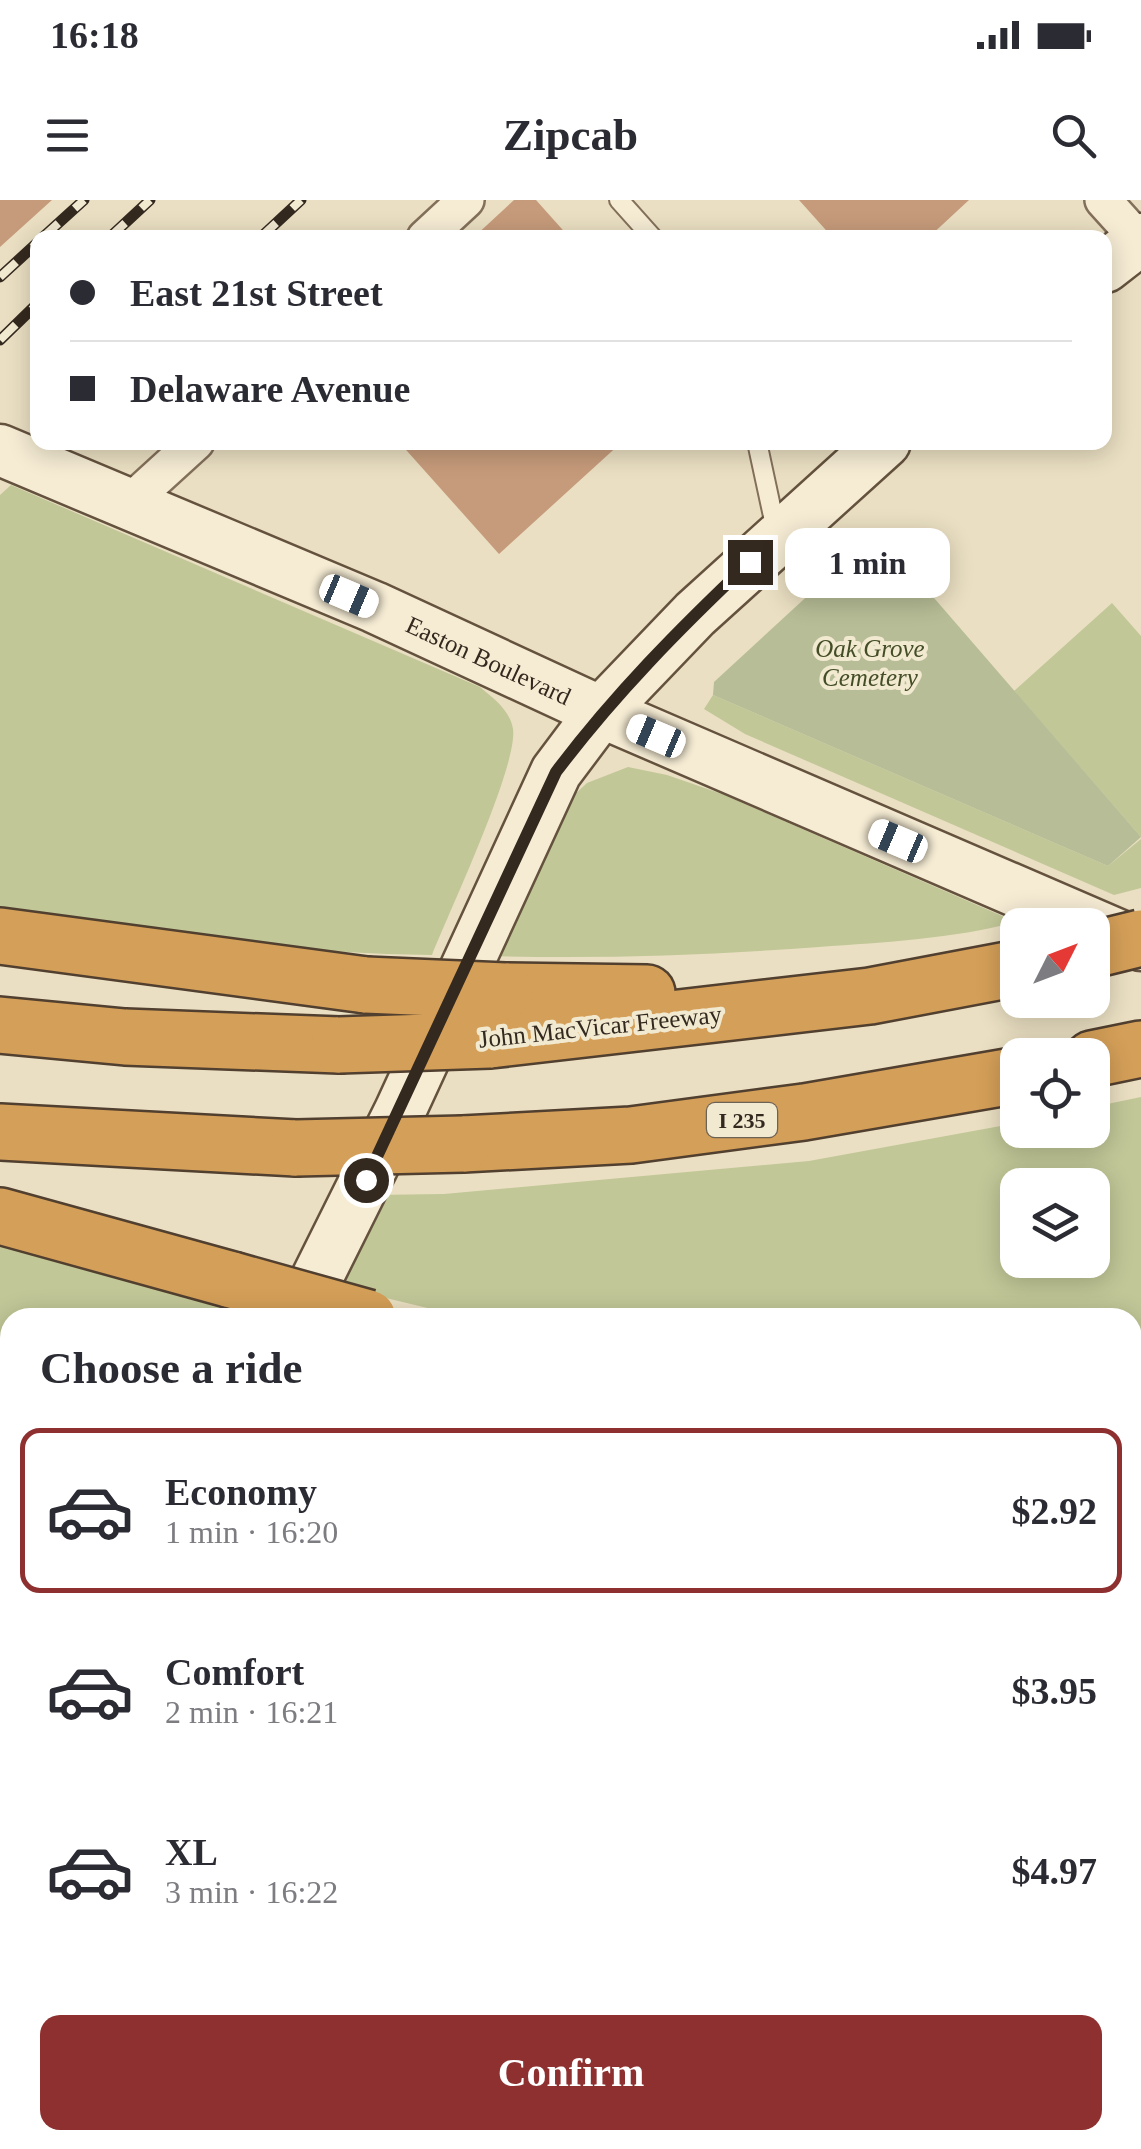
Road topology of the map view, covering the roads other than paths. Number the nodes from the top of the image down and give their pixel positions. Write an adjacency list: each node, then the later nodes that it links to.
1 (466, 200): 4 (street)
2 (618, 200): 5 (lane)
3 (1103, 200): 6 (street)
4 (434, 230)
5 (646, 230)
6 (1128, 249)
7 (0, 450): 11 (main road, Easton Boulevard)
8 (187, 450): 11 (street)
9 (759, 450): 12 (lane)
10 (876, 450): 12 (main road)
11 (128, 504): 13 (main road, Easton Boulevard)
12 (778, 536): 13 (main road)
13 (601, 712): 15 (main road, Easton Boulevard); 25 (main road)
14 (0, 936): 18 (highway, bridge)
15 (1141, 942): 16 (highway, bridge)
16 (1110, 947)
17 (1000, 971): 18 (highway)
18 (497, 1015): 19 (highway, John MacVicar Freeway, bridge)
19 (0, 1025)
20 (1141, 1048): 21 (highway)
21 (1110, 1055)
22 (1000, 1078): 23 (highway, I 235, bridge)
23 (0, 1132)
24 (0, 1216): 26 (highway, bridge)
25 (303, 1308)
26 (332, 1308)

